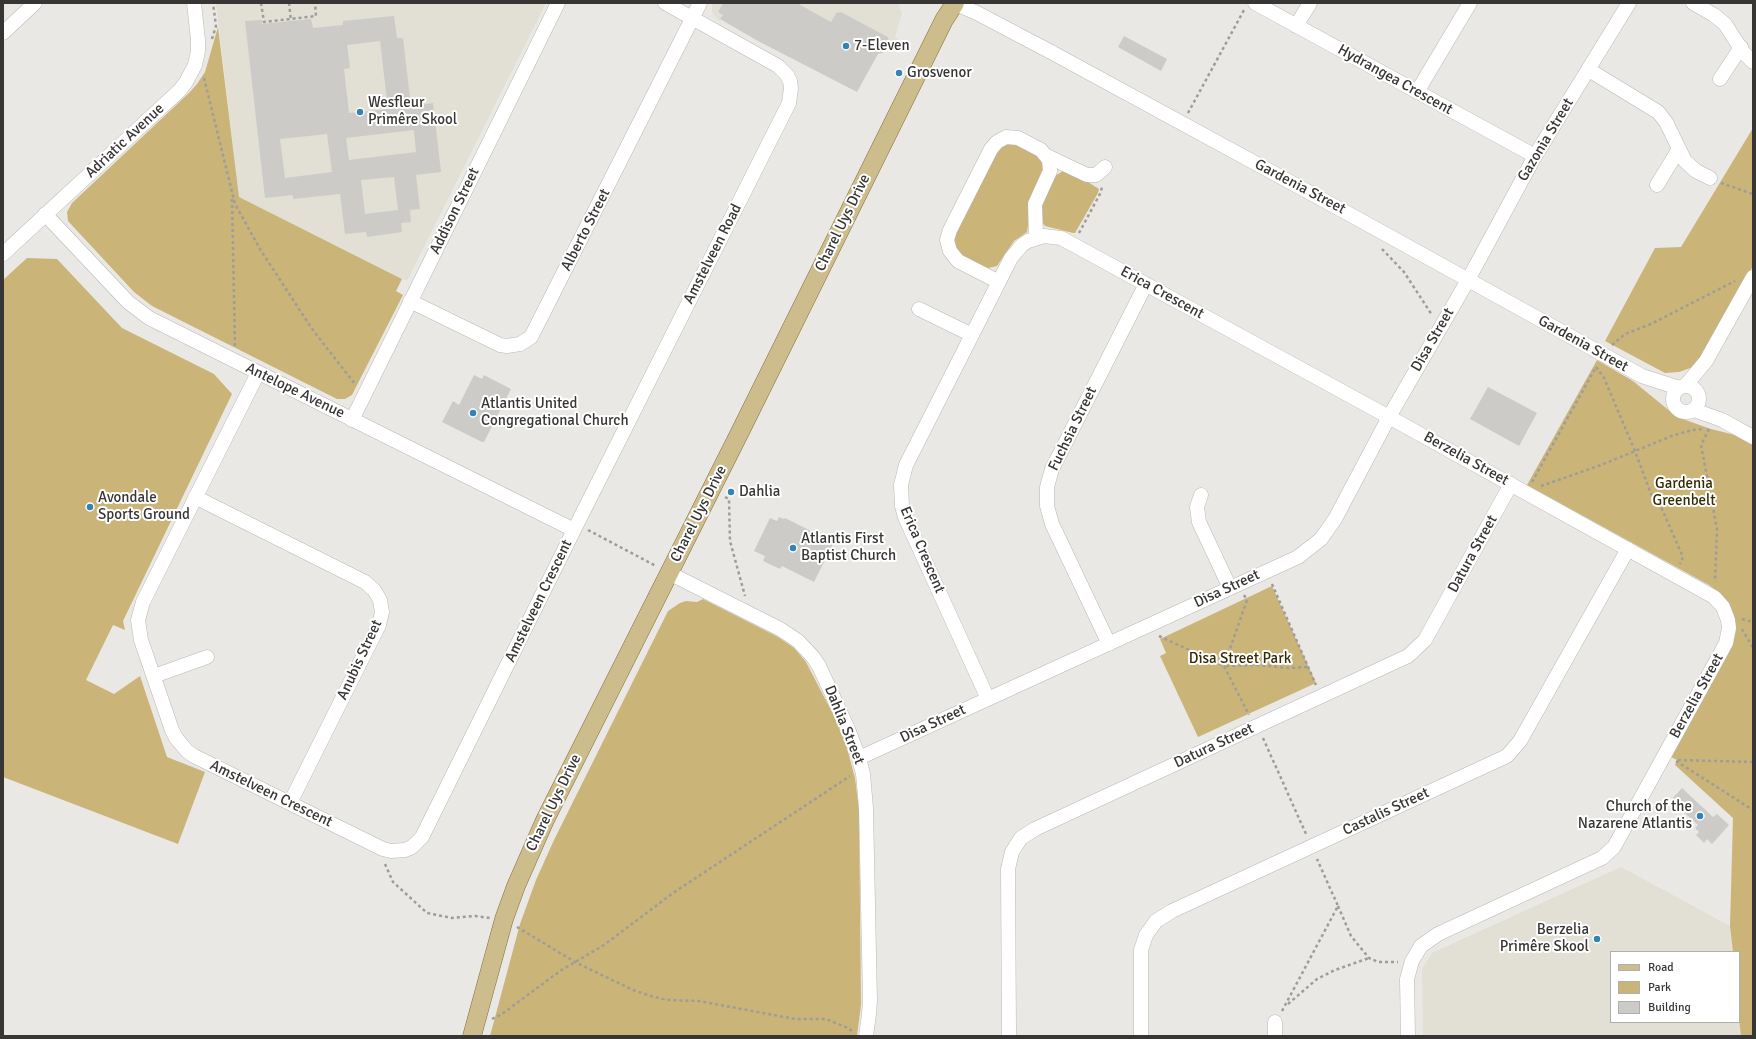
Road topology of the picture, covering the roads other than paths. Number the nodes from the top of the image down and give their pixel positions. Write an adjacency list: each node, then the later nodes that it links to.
1 (35, 3): 14 (street)
2 (194, 3): 26 (street, Adriatic Avenue)
3 (558, 3): 33 (street, Addison Street)
4 (665, 3): 12 (street)
5 (700, 3): 12 (street, Alberto Street)
6 (954, 3): 30 (street, Gardenia Street); 50 (main road, Charel Uys Drive)
7 (1310, 3): 13 (street)
8 (1470, 3): 19 (street)
9 (1629, 3): 17 (street, Gazonia Street)
10 (1693, 3): 15 (street)
11 (1250, 6): 13 (street, Hydrangea Crescent)
12 (692, 18): 33 (street, Alberto Street); 48 (street, Amstelveen Road)
13 (1296, 26): 19 (street, Hydrangea Crescent)
14 (3, 32)
15 (1741, 47): 16 (street); 18 (street)
16 (1753, 62)
17 (1589, 70): 20 (street); 22 (street, Gazonia Street)
18 (1720, 79)
19 (1417, 92): 22 (street, Hydrangea Crescent)
20 (1679, 149): 24 (street); 25 (street)
21 (1047, 156): 23 (street); 27 (street); 31 (street)
22 (1535, 156): 30 (street, Gazonia Street)
23 (1105, 167)
24 (1710, 178)
25 (1657, 185)
26 (45, 214): 28 (street, Adriatic Avenue); 37 (street, Antelope Avenue)
27 (1036, 238): 31 (street, Erica Crescent); 32 (street, Erica Crescent)
28 (3, 254)
29 (1747, 278): 36 (street)
30 (1468, 280): 38 (street, Gardenia Street); 42 (street, Disa Street)
31 (999, 282): 35 (street, Erica Crescent)
32 (1146, 284): 42 (street, Erica Crescent); 52 (street, Fuchsia Street)
33 (410, 302): 43 (street, Addison Street)
34 (919, 308): 35 (street)
35 (972, 335): 55 (street, Erica Crescent)
36 (1706, 361): 39 (street); 40 (street)
37 (258, 373): 43 (street, Antelope Avenue); 47 (street, Amstelveen Crescent)
38 (1642, 376): 39 (street, Gardenia Street); 41 (street, Gardenia Street)
39 (1682, 387): 40 (street); 41 (street)
40 (1697, 402): 41 (street); 44 (street)
41 (1673, 404)
42 (1389, 416): 45 (street, Berzelia Street); 51 (street, Disa Street)
43 (352, 420): 48 (street, Antelope Avenue)
44 (1753, 437)
45 (1511, 484): 49 (street, Berzelia Street); 61 (street, Datura Street)
46 (1200, 495): 51 (street)
47 (195, 497): 54 (street, Amstelveen Crescent); 57 (street, Anubis Street)
48 (575, 527): 57 (street, Amstelveen Crescent)
49 (1628, 549): 62 (street, Castalis Street); 64 (street, Berzelia Street)
50 (669, 573): 56 (street, Dahlia Street); 59 (main road, Charel Uys Drive)
51 (1233, 587): 52 (street, Disa Street)
52 (1109, 644): 55 (street, Disa Street)
53 (207, 657): 54 (street)
54 (154, 676): 57 (street, Amstelveen Crescent)
55 (988, 699): 56 (street, Disa Street)
56 (859, 758): 60 (street, Dahlia Street)
57 (290, 804)
58 (1276, 1022): 63 (street)
59 (473, 1032)
60 (866, 1036)
61 (1009, 1036)
62 (1141, 1036)
63 (1275, 1036)
64 (1408, 1036)

